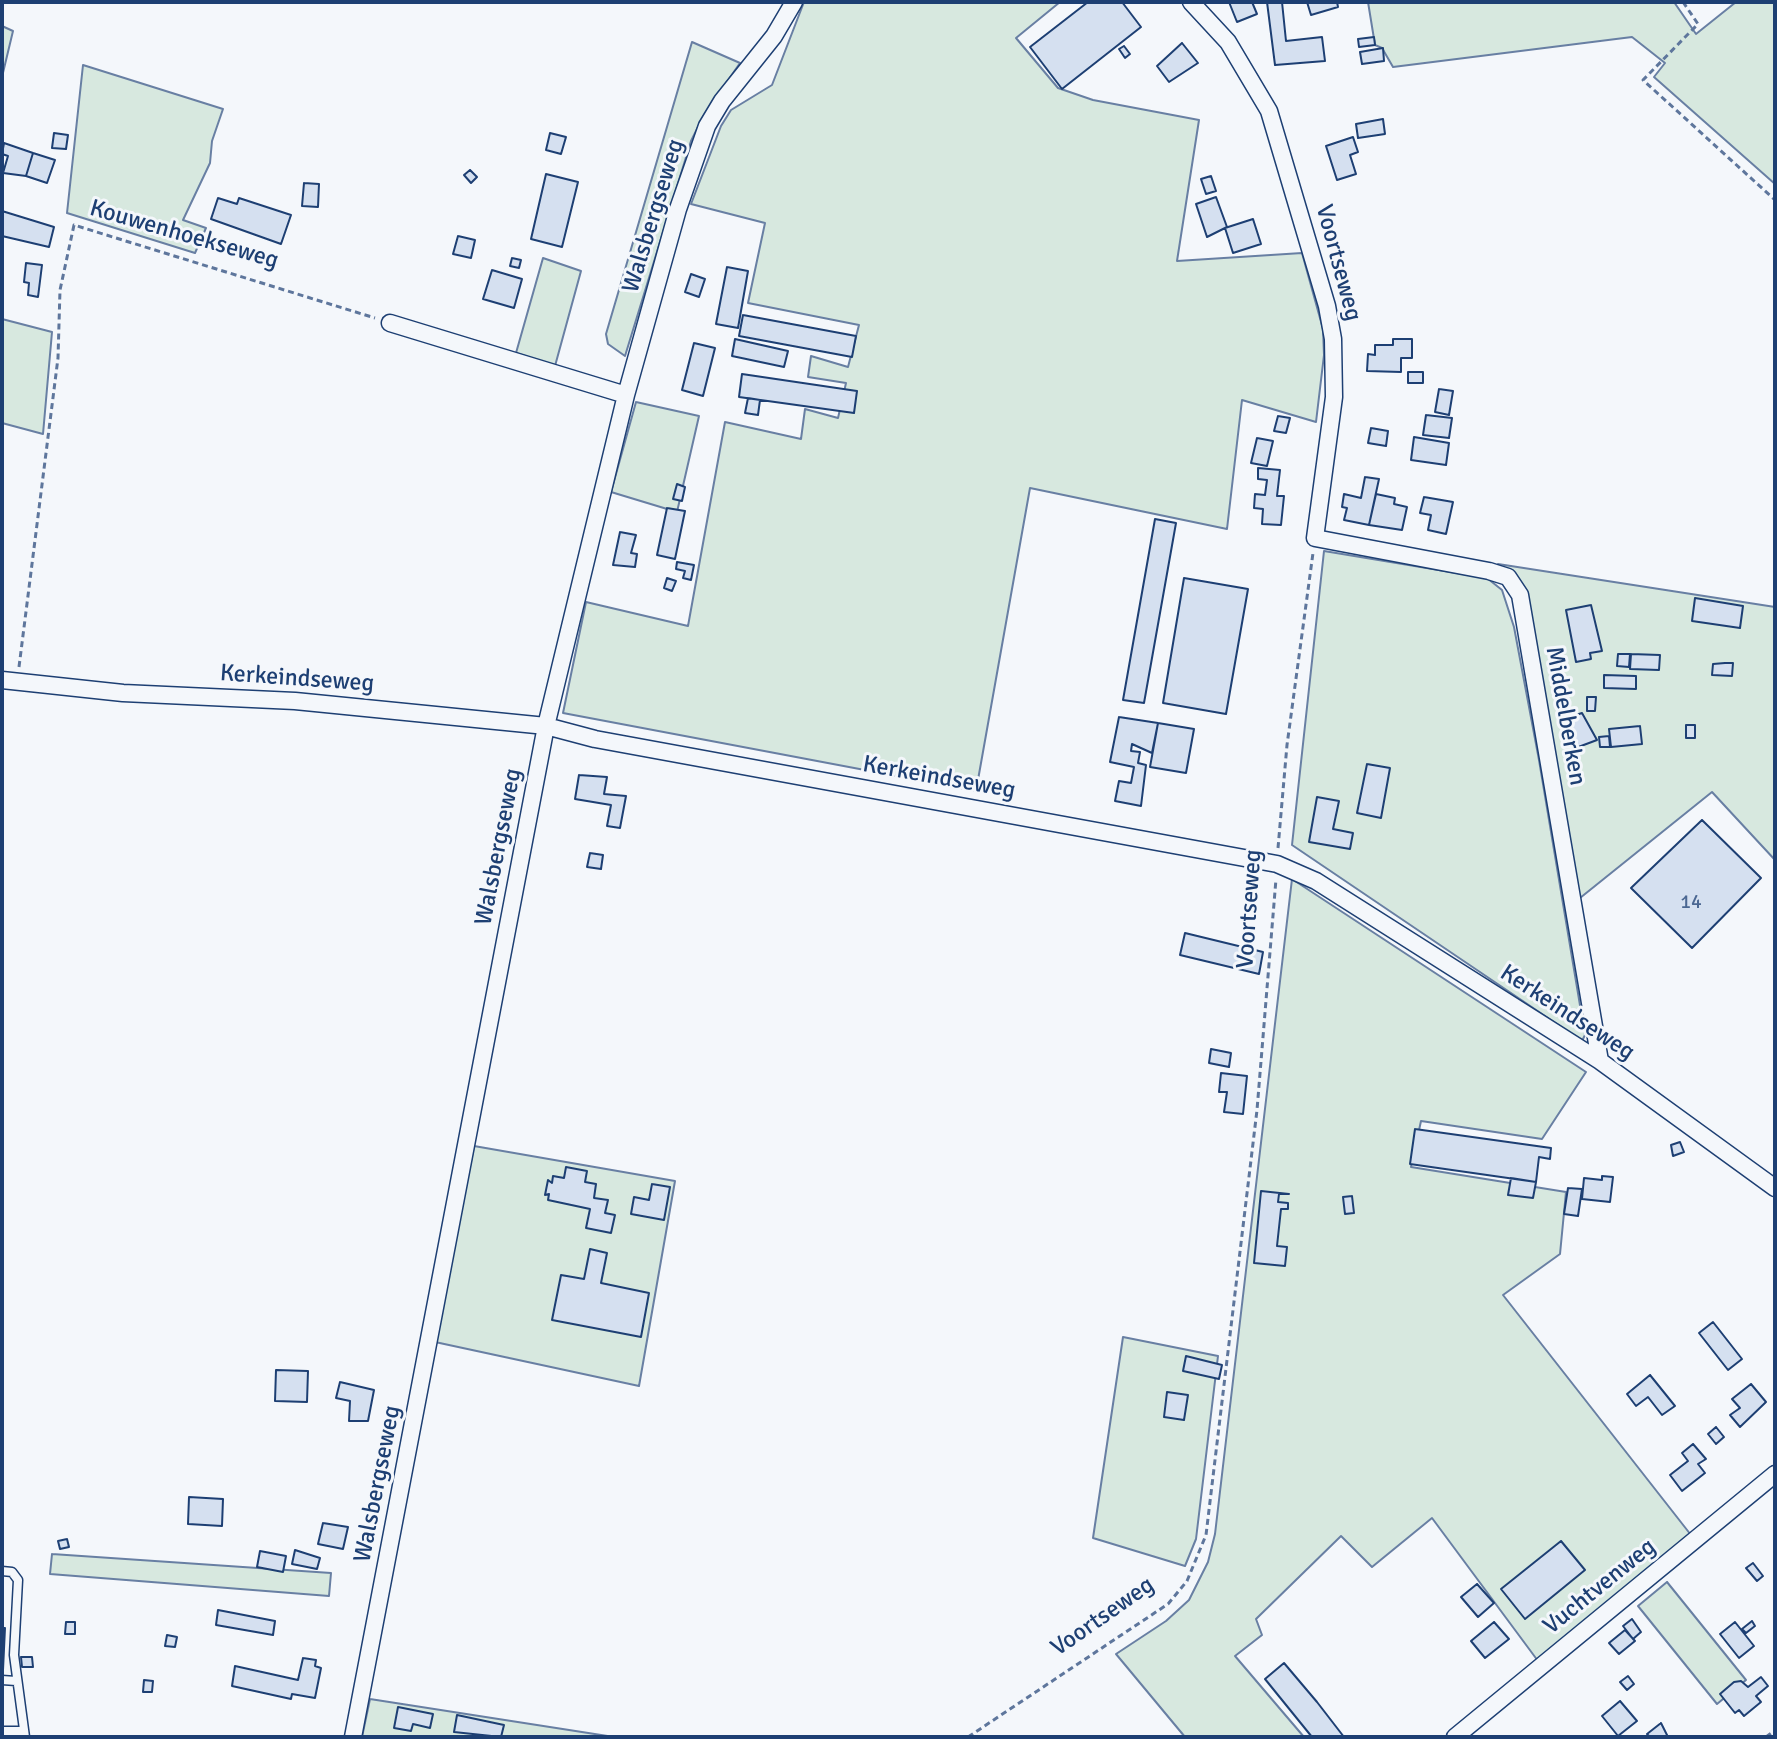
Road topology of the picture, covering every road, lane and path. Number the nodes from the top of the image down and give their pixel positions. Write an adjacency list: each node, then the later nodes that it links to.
1 (794, 2): 6 (street, Walsbergseweg)
2 (1191, 2): 7 (street, Voortseweg)
3 (1683, 2): 4 (path)
4 (1775, 200)
5 (390, 323): 6 (street); 8 (path, Kouwenhoekseweg)
6 (626, 395): 9 (street, Walsbergseweg)
7 (1315, 538): 10 (path, Voortseweg); 11 (street, Middelberken)
8 (9, 681): 9 (street, Kerkeindseweg)
9 (546, 726): 10 (street, Kerkeindseweg); 20 (street, Walsbergseweg)
10 (1277, 864): 11 (street, Kerkeindseweg); 21 (path, Voortseweg)
11 (1600, 1061): 12 (street, Kerkeindseweg)
12 (1775, 1188)
13 (1775, 1474): 22 (street, Vuchtvenweg)
14 (2, 1571): 16 (lane)
15 (2, 1680): 16 (lane)
16 (16, 1681): 19 (lane)
17 (1775, 1730): 23 (path)
18 (2, 1731): 19 (lane)
19 (24, 1734)
20 (353, 1737)
21 (968, 1737)
22 (1455, 1737)
23 (1766, 1737)

